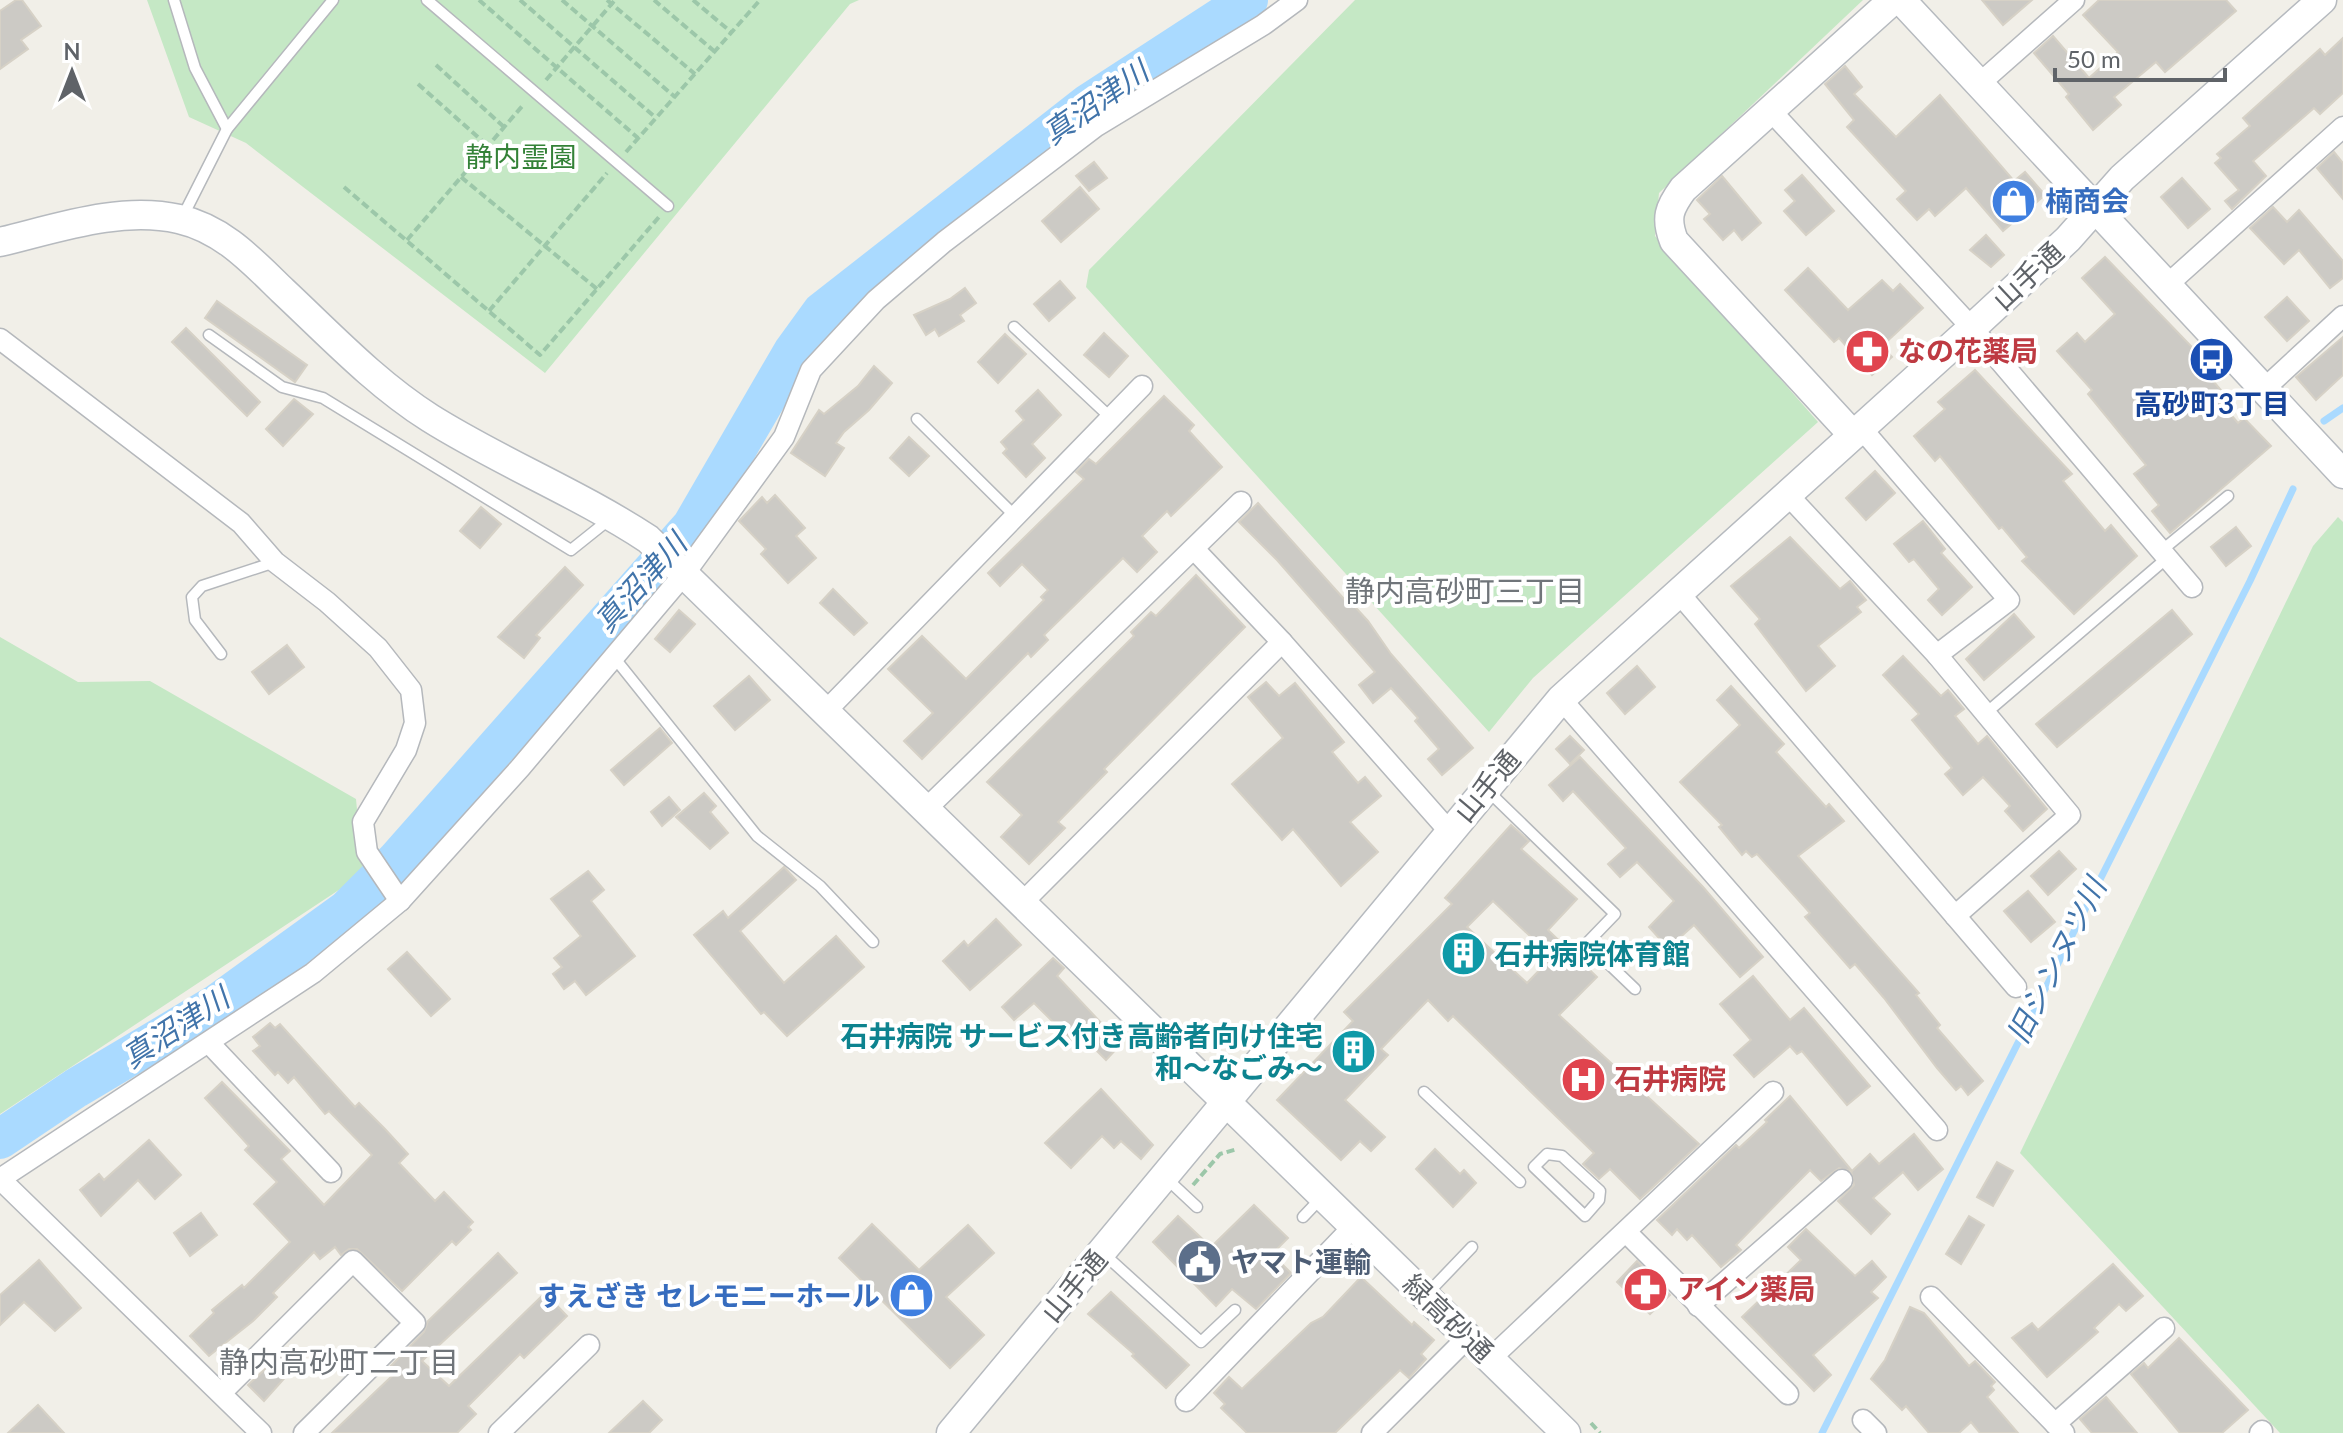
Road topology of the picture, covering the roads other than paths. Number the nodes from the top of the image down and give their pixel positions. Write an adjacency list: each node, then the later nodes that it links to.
1 (174, 0): 12 (lane)
2 (333, 0): 12 (lane)
3 (427, 0): 13 (lane)
4 (1297, 0): 37 (street)
5 (1893, 0): 10 (street)
6 (1901, 0): 9 (street)
7 (2074, 0): 9 (street)
8 (2322, 0): 14 (street, 山手通)
9 (1979, 84): 14 (street)
10 (1771, 111): 20 (street); 27 (street)
11 (2343, 127): 17 (street)
12 (227, 129): 15 (lane)
13 (668, 206)
14 (2096, 209): 17 (street); 20 (street, 山手通)
15 (181, 220): 16 (street, 緑高砂通); 32 (street, 緑高砂通)
16 (0, 242)
17 (2167, 285): 24 (street)
18 (2343, 316): 24 (street)
19 (1014, 327): 25 (lane)
20 (1972, 328): 27 (street, 山手通); 35 (street)
21 (209, 335): 32 (lane)
22 (0, 339): 36 (street)
23 (1142, 386): 25 (street)
24 (2264, 389): 28 (street)
25 (1111, 418): 33 (street)
26 (917, 419): 33 (lane)
27 (1857, 431): 29 (street, 山手通); 42 (street)
28 (2343, 474)
29 (1787, 494): 39 (street, 山手通); 42 (street)
30 (2228, 496): 35 (lane)
31 (1241, 502): 34 (street)
32 (613, 516): 37 (street, 緑高砂通)
33 (1016, 517): 45 (street)
34 (1194, 549): 40 (street); 48 (street)
35 (2164, 555): 38 (street); 46 (lane)
36 (275, 562): 41 (lane); 50 (street)
37 (681, 569): 43 (street); 45 (street, 緑高砂通)
38 (2192, 587)
39 (1678, 592): 44 (street, 山手通); 52 (street)
40 (1282, 642): 49 (street); 51 (street)
41 (221, 654)
42 (1937, 655): 46 (street)
43 (613, 656): 50 (street); 53 (lane)
44 (1561, 699): 47 (street, 山手通); 60 (street)
45 (826, 711): 48 (street, 緑高砂通)
46 (1986, 713): 52 (street)
47 (1485, 788): 49 (street, 山手通); 55 (lane)
48 (927, 808): 51 (street, 緑高砂通)
49 (1449, 831): 59 (street, 山手通)
50 (396, 895): 56 (street)
51 (1022, 903): 59 (street, 緑高砂通)
52 (1955, 916): 54 (street)
53 (873, 942)
54 (2016, 987)
55 (1635, 989)
56 (210, 1044): 61 (street); 63 (street)
57 (1424, 1092): 65 (lane)
58 (1773, 1092): 71 (street)
59 (1227, 1102): 62 (street, 山手通); 66 (street, 緑高砂通)
60 (1937, 1130)
61 (331, 1172)
62 (1165, 1177): 67 (lane); 73 (street, 山手通)
63 (0, 1179): 82 (street)
64 (1842, 1180): 76 (street)
65 (1520, 1182)
66 (1324, 1196): 69 (lane); 70 (street, 緑高砂通)
67 (1197, 1207)
68 (1585, 1216): 68 (lane)
69 (1303, 1217)
70 (1354, 1226): 74 (street, 緑高砂通); 84 (street)
71 (1627, 1233): 76 (street); 81 (street)
72 (1472, 1247): 74 (lane)
73 (1102, 1253): 77 (lane); 89 (street, 山手通)
74 (1426, 1296): 79 (street, 緑高砂通)
75 (1931, 1297): 85 (street)
76 (1698, 1306): 83 (street)
77 (1235, 1310)
78 (2164, 1328): 85 (street)
79 (1468, 1337): 81 (street, 緑高砂通); 90 (street)
80 (589, 1345): 88 (street)
81 (1490, 1359): 91 (street, 緑高砂通)
82 (221, 1393): 86 (street); 87 (street)
83 (1788, 1394)
84 (1186, 1401)
85 (2059, 1428)
86 (261, 1433)
87 (304, 1433)
88 (499, 1433)
89 (951, 1433)
90 (1372, 1433)
91 (1566, 1433)

